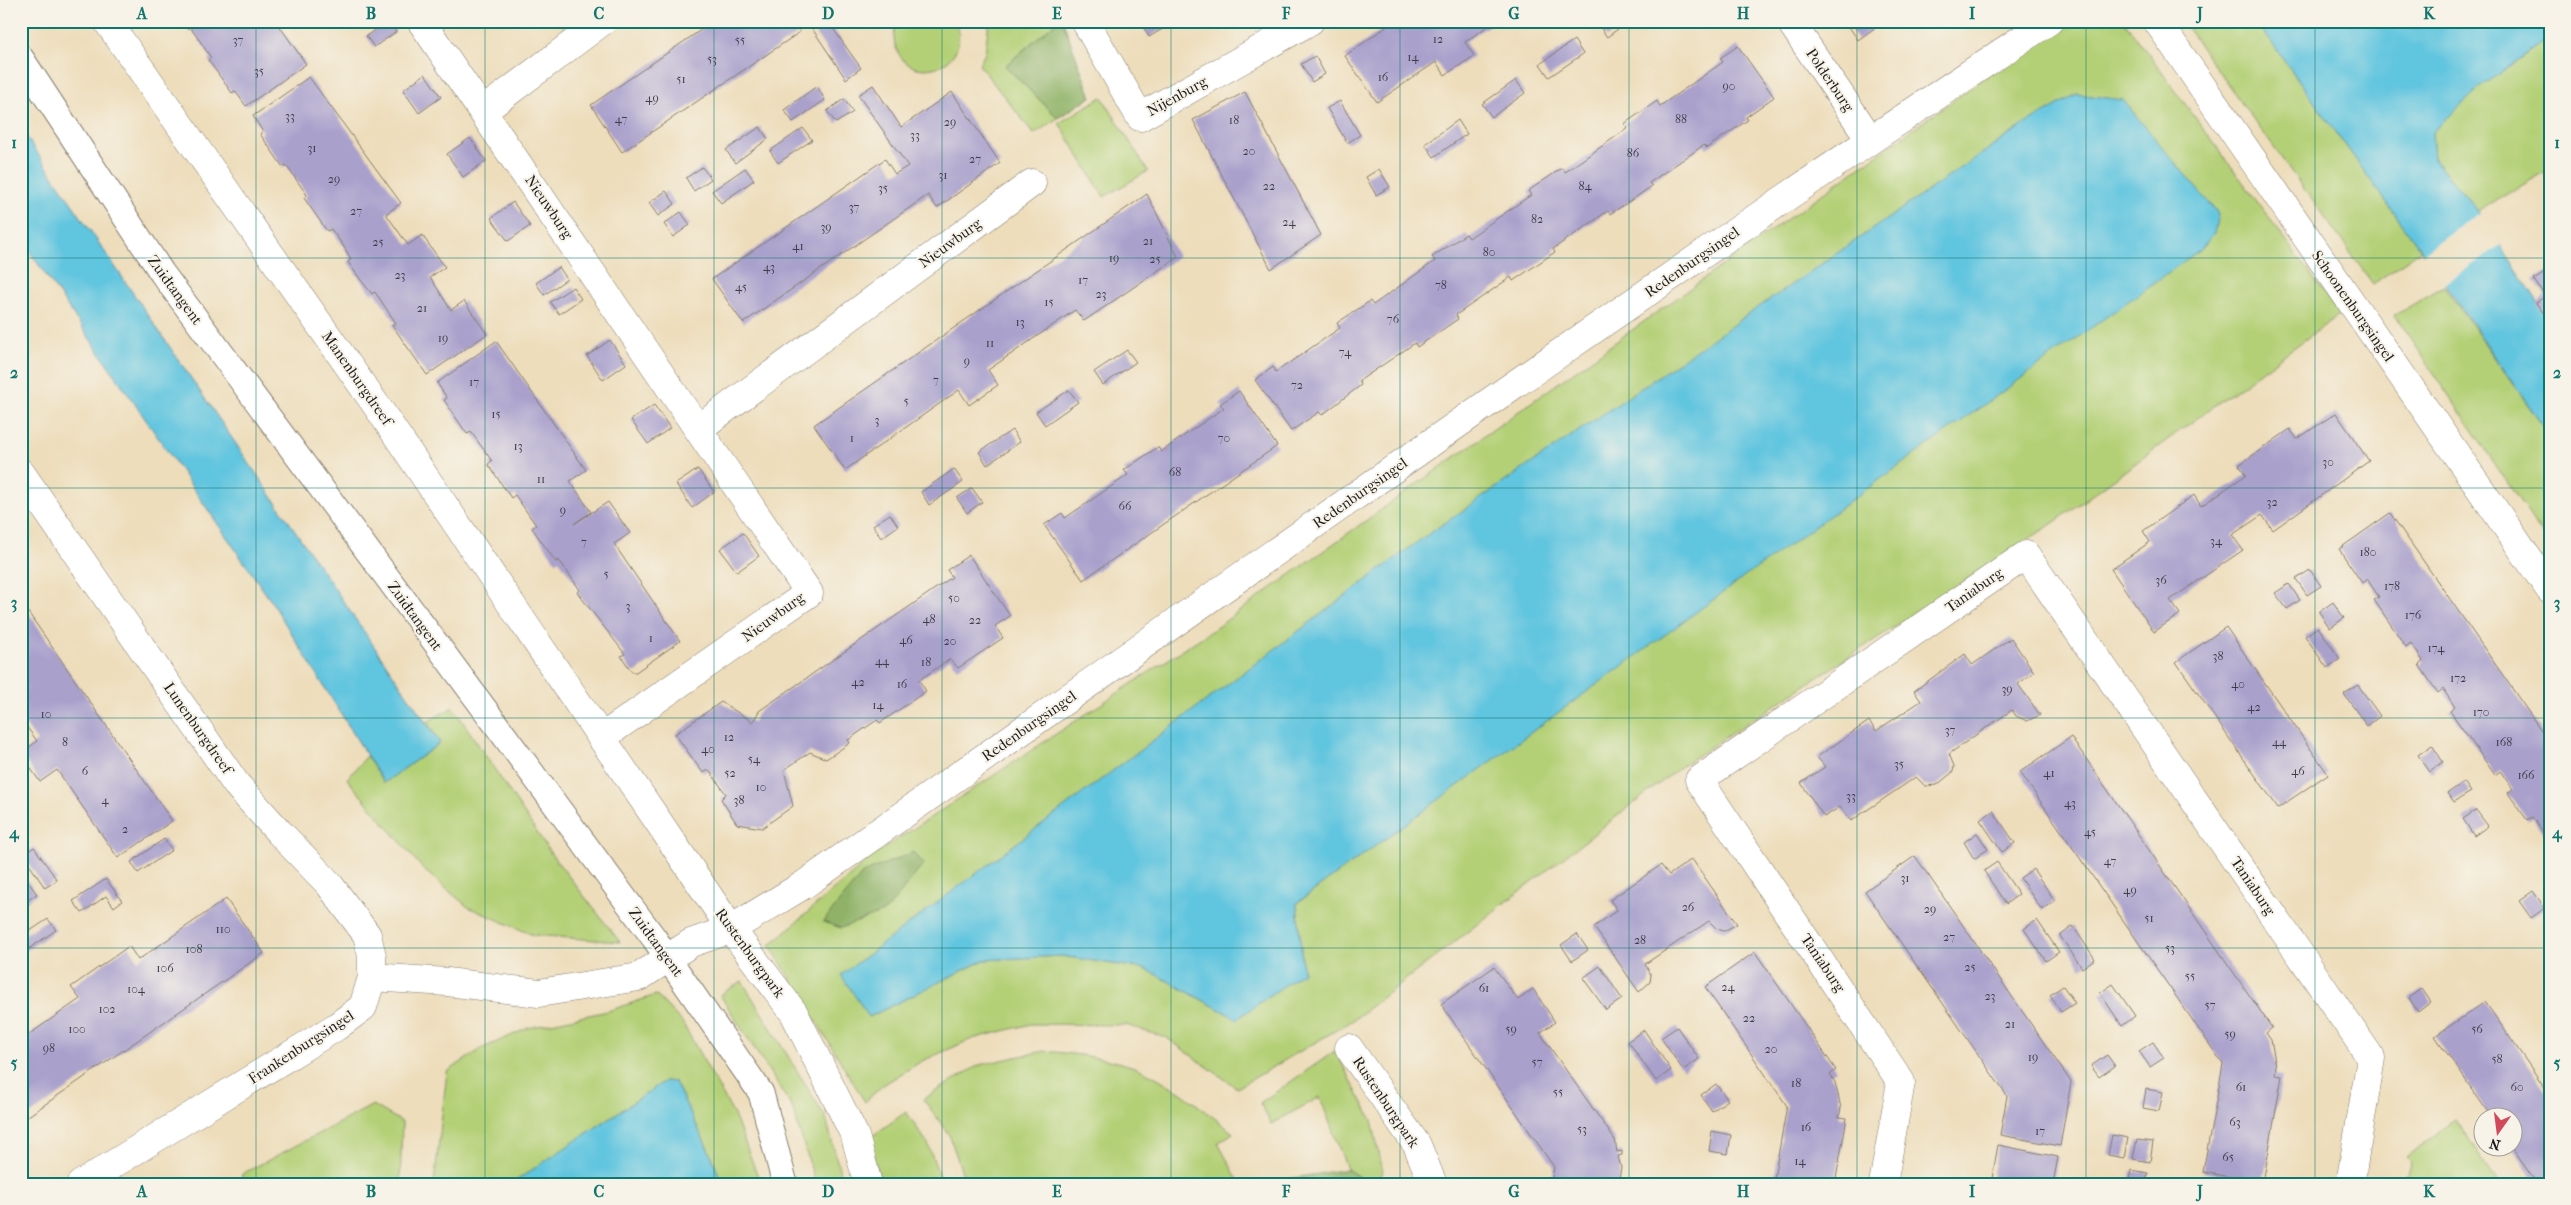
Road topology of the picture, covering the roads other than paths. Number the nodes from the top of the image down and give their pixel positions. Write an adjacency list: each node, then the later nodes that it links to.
1 (107, 21): 16 (street, Manenburgdreef)
2 (421, 21): 10 (street, Nieuwburg)
3 (603, 21): 10 (street)
4 (1085, 21): 5 (street, Nijenburg)
5 (1310, 21)
6 (1790, 21): 11 (street, Polderburg)
7 (2049, 21): 11 (street, Redenburgsingel)
8 (2157, 21): 15 (street, Schoonenburgsingel)
9 (21, 58): 18 (lane, Zuidtangent)
10 (483, 110): 13 (street, Nieuwburg)
11 (1870, 139): 17 (street, Redenburgsingel)
12 (1032, 182): 13 (street, Nieuwburg)
13 (698, 429): 16 (street, Nieuwburg)
14 (21, 473): 19 (street, Lunenburgdreef)
15 (2550, 590)
16 (601, 738): 17 (street, Rustenburgpark)
17 (731, 929): 18 (street, Redenburgsingel); 23 (street, Rustenburgpark)
18 (668, 959): 19 (street); 22 (lane, Zuidtangent)
19 (372, 977): 21 (street, Frankenburgsingel)
20 (1349, 1048): 24 (street, Rustenburgpark)
21 (81, 1184)
22 (785, 1184)
23 (868, 1184)
24 (1433, 1184)
25 (1883, 1184): 26 (street, Taniaburg)
26 (2350, 1184)

